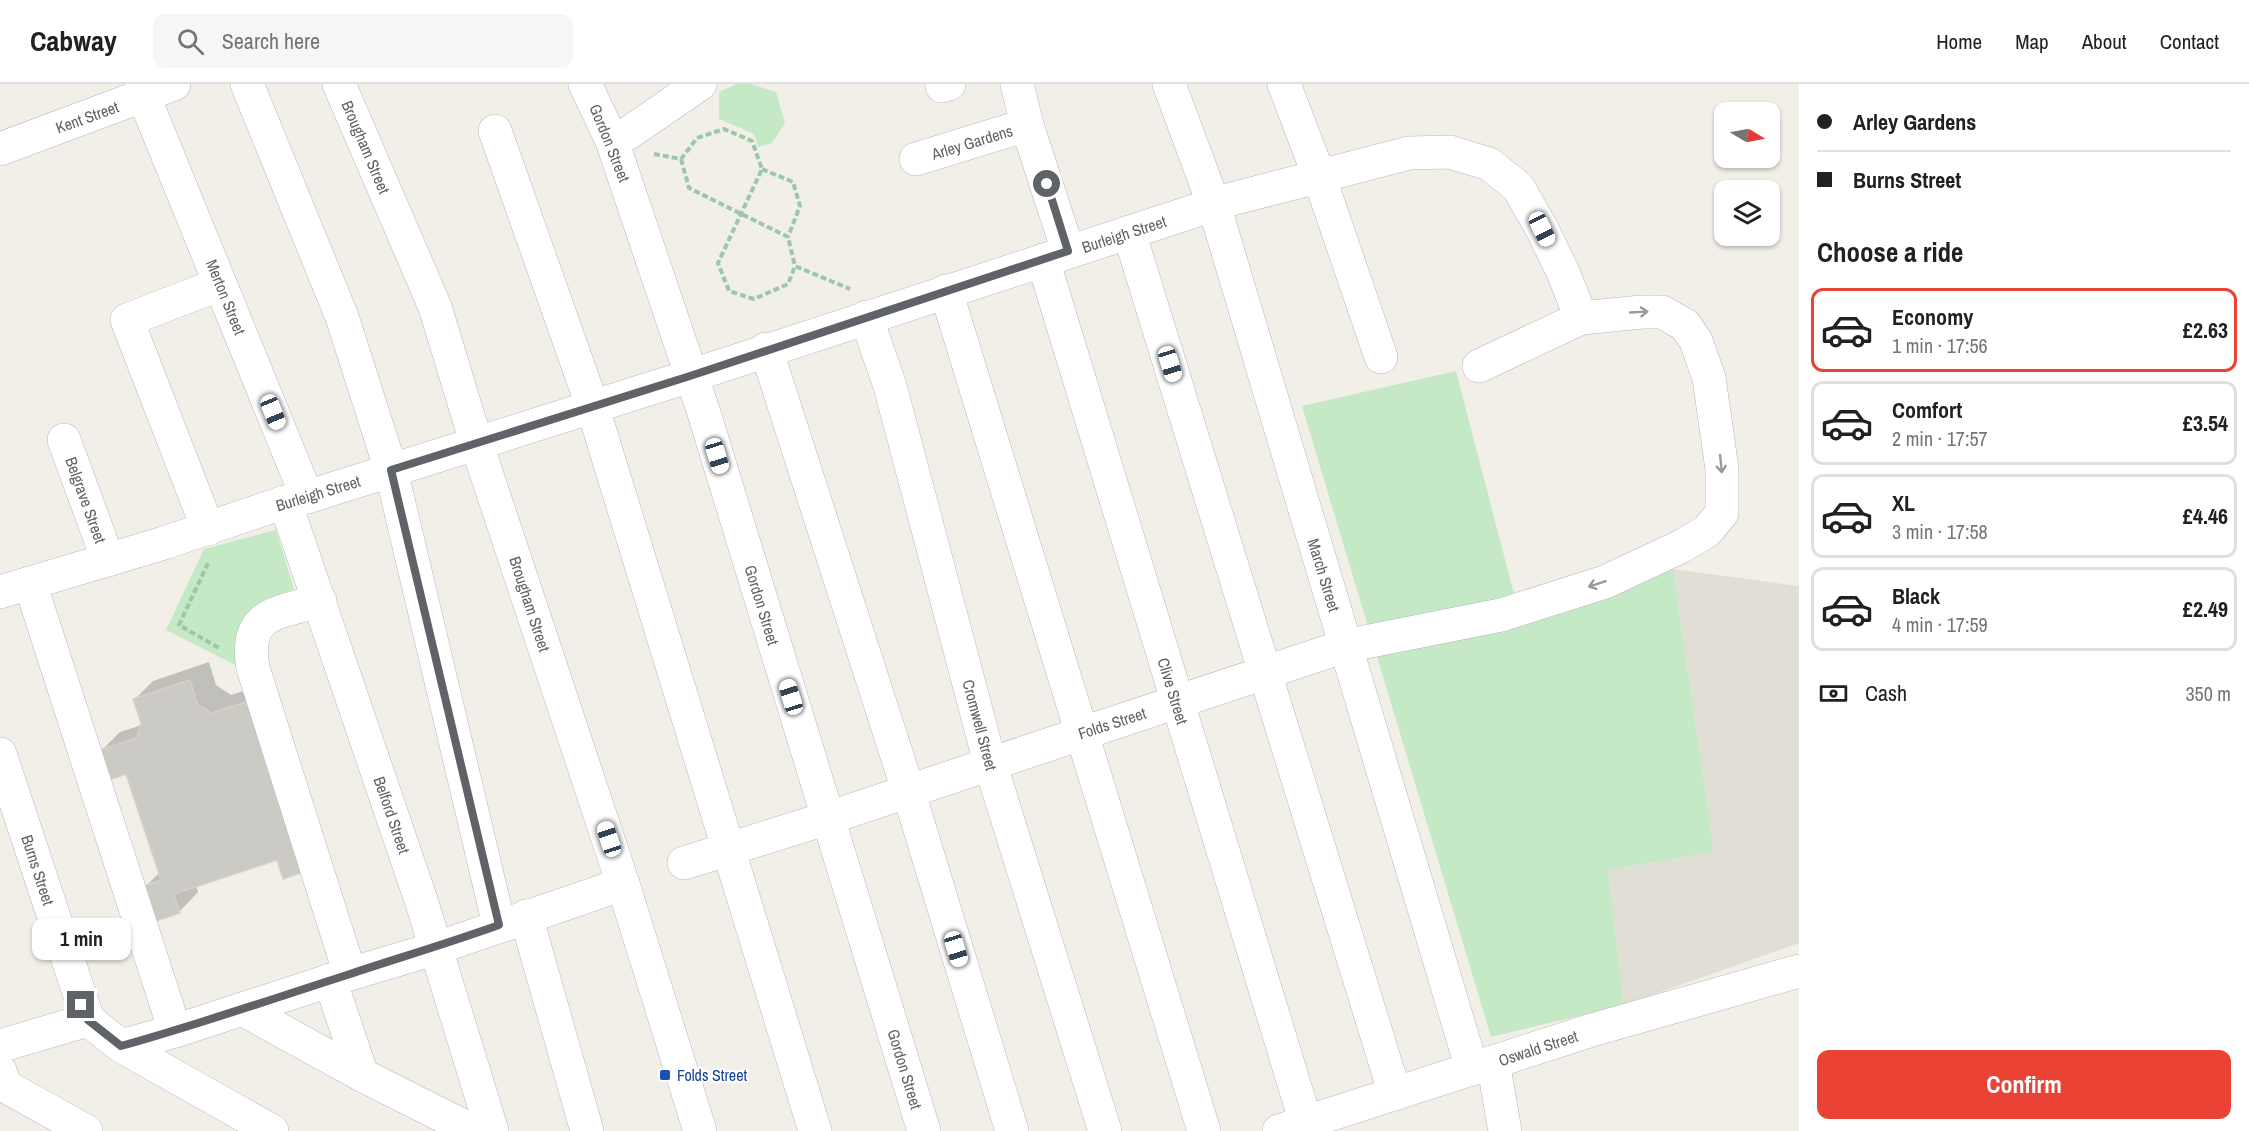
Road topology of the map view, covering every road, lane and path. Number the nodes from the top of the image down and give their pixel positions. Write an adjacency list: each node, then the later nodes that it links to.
1 (174, 84): 9 (street, Kent Street)
2 (247, 84): 35 (street)
3 (339, 84): 34 (street, Brougham Street)
4 (585, 84): 12 (street, Gordon Street)
5 (1017, 84): 10 (street, Arley Gardens)
6 (1169, 84): 18 (street, March Street)
7 (1284, 84): 17 (street)
8 (685, 88): 12 (street)
9 (144, 97): 13 (street, Kent Street); 24 (street, Merton Street)
10 (1027, 124): 15 (street, Arley Gardens); 22 (street, Arley Gardens)
11 (495, 131): 32 (street)
12 (612, 141): 14 (path); 31 (street, Gordon Street)
13 (0, 149)
14 (681, 159): 16 (path); 19 (path)
15 (916, 159)
16 (762, 169): 19 (path); 21 (path)
17 (1318, 176): 18 (street, Burleigh Street); 27 (street, Burleigh Street); 29 (street)
18 (1214, 205): 20 (street, Burleigh Street); 41 (street, March Street)
19 (741, 214): 21 (path); 23 (path)
20 (1129, 232): 22 (street, Burleigh Street); 43 (street)
21 (788, 237): 23 (path)
22 (1055, 256): 25 (street, Burleigh Street); 44 (street, Clive Street)
23 (795, 266): 26 (path)
24 (220, 284): 36 (street, Merton Street); 37 (street)
25 (946, 291): 26 (street, Burleigh Street); 45 (street)
26 (866, 317): 28 (street, Burleigh Street); 47 (street, Cromwell Street)
27 (1581, 318): 30 (street); 41 (street, Folds Street, one-way to 41)
28 (766, 349): 31 (street, Burleigh Street); 48 (street)
29 (1381, 357)
30 (1479, 366)
31 (690, 376): 32 (street, Burleigh Street); 49 (street, Gordon Street)
32 (592, 405): 34 (street, Burleigh Street); 50 (street)
33 (64, 440): 38 (street, Belgrave Street)
34 (476, 442): 35 (street, Burleigh Street); 52 (street, Brougham Street)
35 (391, 470): 36 (street, Burleigh Street); 53 (street)
36 (296, 500): 37 (street, Burleigh Street); 40 (street, Belford Street)
37 (208, 529): 38 (street, Burleigh Street); 42 (path)
38 (108, 560): 39 (street, Burleigh Street)
39 (15, 587): 59 (street)
40 (320, 601): 42 (street); 54 (street, Belford Street)
41 (1345, 646): 43 (street, Folds Street); 62 (street, March Street)
42 (250, 651): 56 (street)
43 (1265, 672): 44 (street, Folds Street); 65 (street)
44 (1176, 702): 45 (street, Folds Street); 66 (street, Clive Street)
45 (1082, 733): 47 (street, Folds Street); 77 (street)
46 (0, 754): 58 (street, Burns Street)
47 (990, 763): 48 (street, Folds Street); 76 (street, Cromwell Street)
48 (908, 790): 49 (street, Folds Street); 75 (street)
49 (828, 818): 50 (street, Folds Street); 74 (street, Gordon Street)
50 (728, 849): 51 (street, Folds Street); 73 (street)
51 (684, 863)
52 (623, 884): 53 (street); 72 (street, Brougham Street)
53 (512, 920): 54 (street); 71 (street)
54 (436, 948): 56 (street); 70 (street, Belford Street)
55 (1799, 971): 62 (street, Oswald Street)
56 (340, 977): 57 (street); 64 (street)
57 (242, 1010): 59 (street); 64 (street)
58 (88, 1020): 60 (street); 61 (street)
59 (175, 1031): 61 (street)
60 (0, 1046)
61 (121, 1046): 68 (street)
62 (1483, 1066): 65 (street, Oswald Street); 78 (street, March Street)
63 (0, 1071): 67 (street)
64 (362, 1075): 69 (street)
65 (1395, 1094): 66 (street, Oswald Street)
66 (1293, 1127)
67 (86, 1131)
68 (272, 1131)
69 (473, 1131)
70 (492, 1131)
71 (587, 1131)
72 (700, 1131)
73 (815, 1131)
74 (924, 1131)
75 (1012, 1131)
76 (1105, 1131)
77 (1204, 1131)
78 (1505, 1131)

